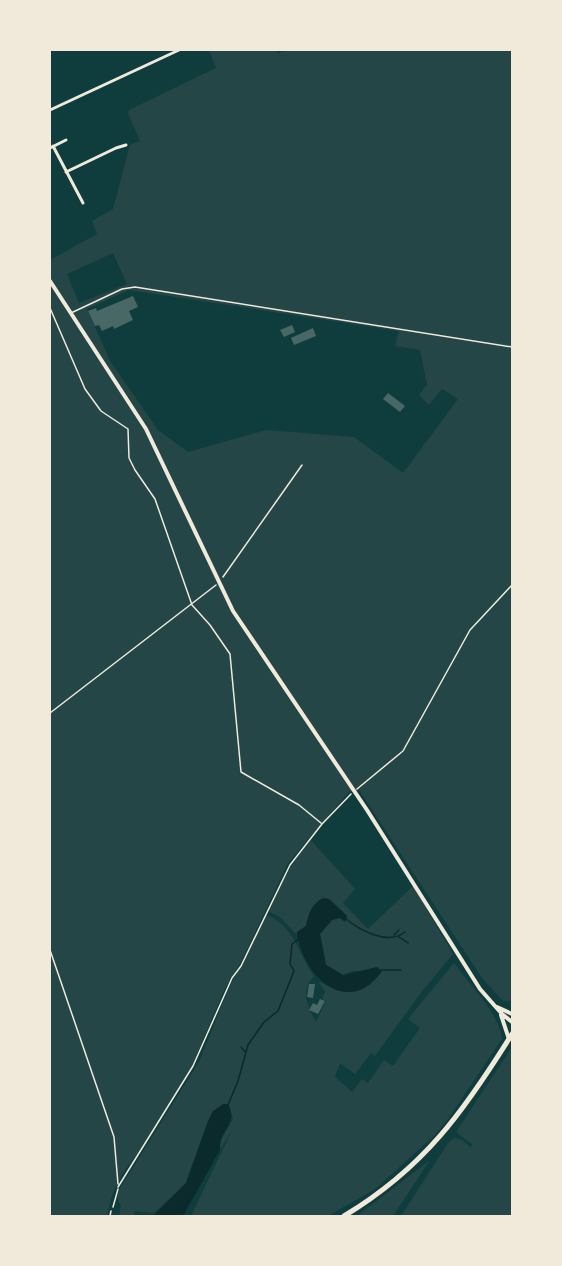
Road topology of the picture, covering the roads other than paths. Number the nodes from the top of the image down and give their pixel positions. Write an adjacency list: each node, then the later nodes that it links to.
1 (178, 50): 2 (street)
2 (50, 110)
3 (66, 140): 5 (street)
4 (126, 145): 6 (street)
5 (51, 147): 6 (street)
6 (66, 172): 7 (street)
7 (83, 203)
8 (50, 281): 9 (street)
9 (70, 313): 10 (lane); 11 (street)
10 (513, 347)
11 (496, 1007): 12 (street); 13 (street); 14 (street); 15 (street)
12 (513, 1010)
13 (513, 1014)
14 (513, 1022)
15 (511, 1037): 18 (main road)
16 (111, 1211): 17 (lane)
17 (110, 1216)
18 (344, 1216)

